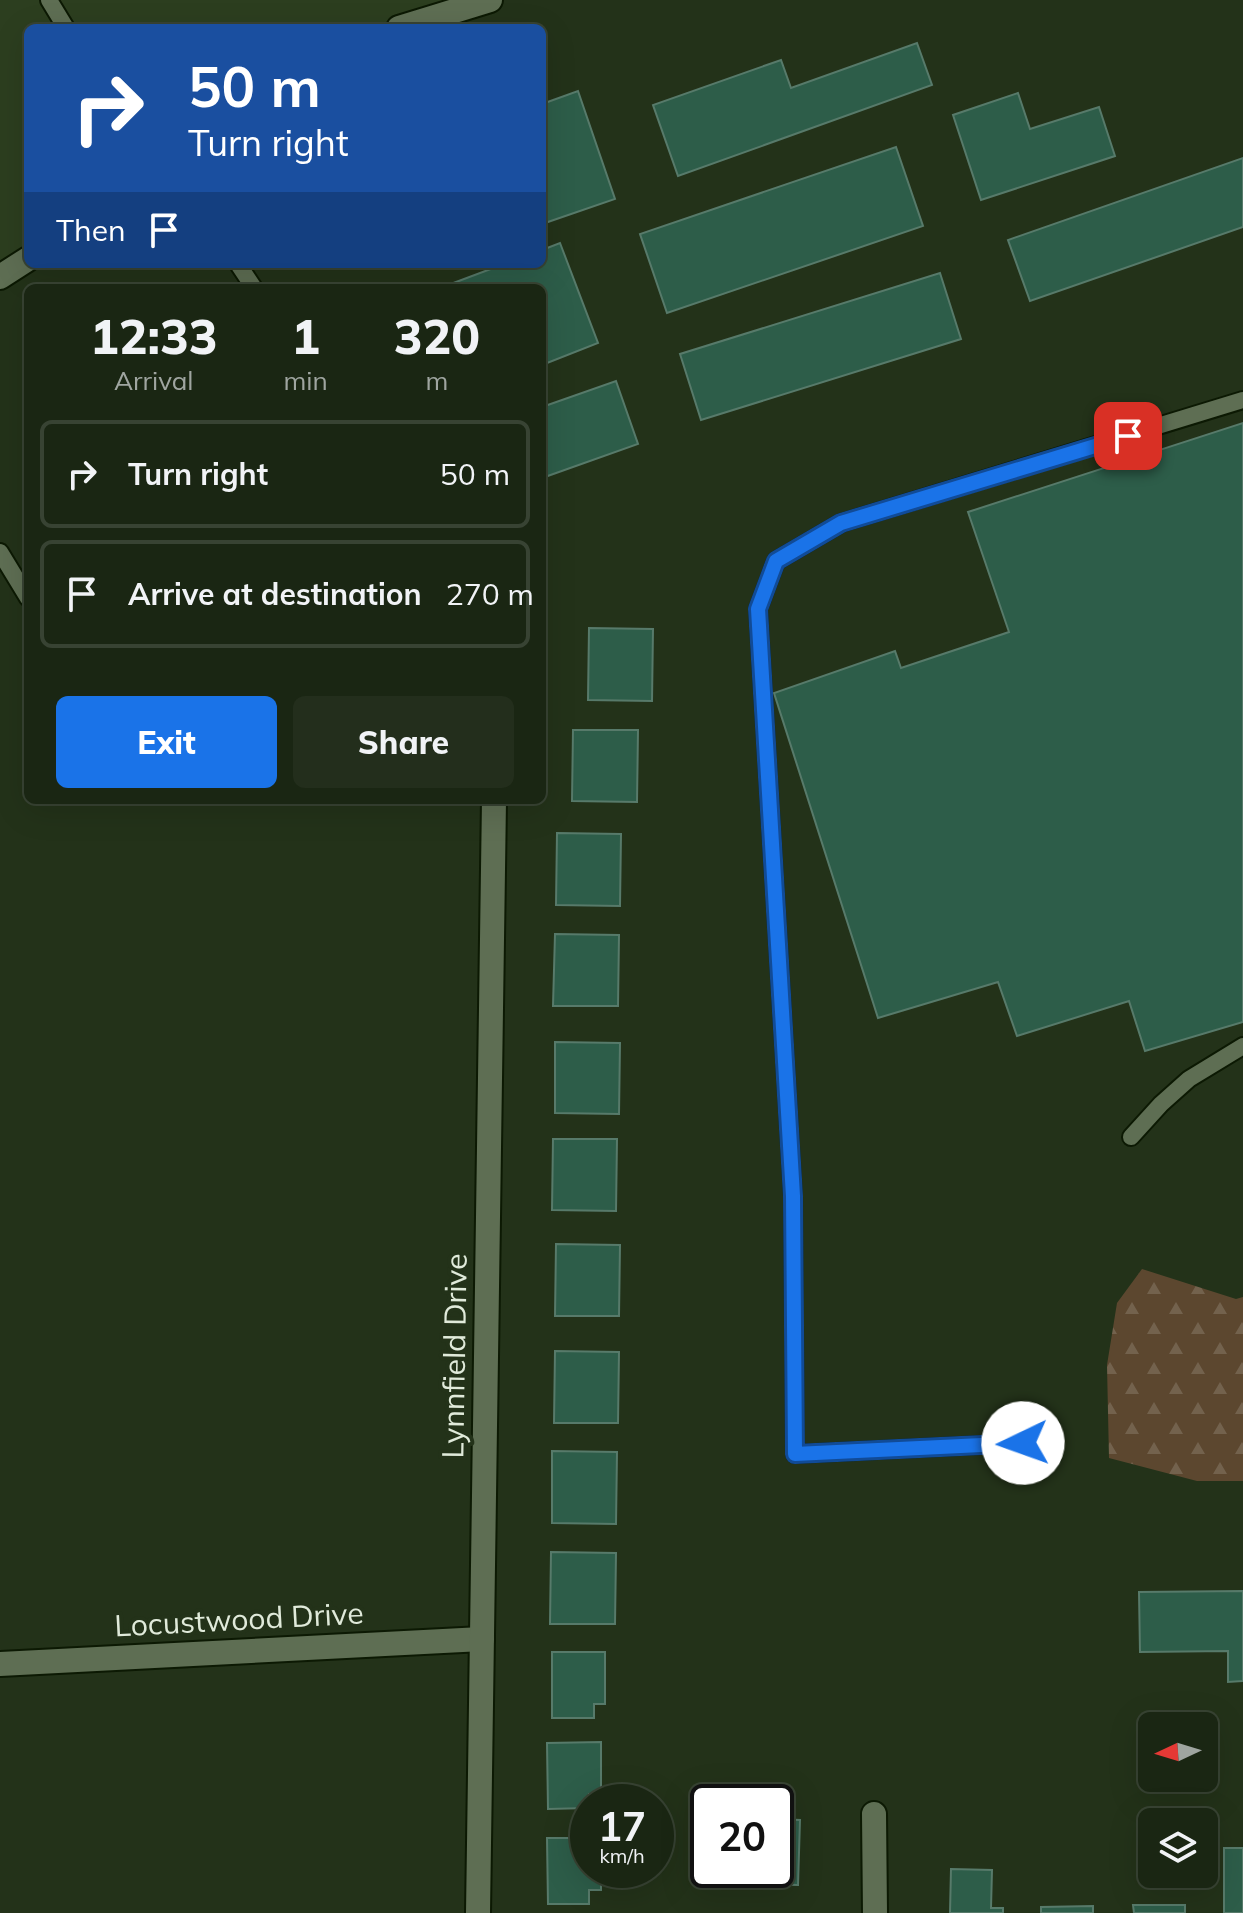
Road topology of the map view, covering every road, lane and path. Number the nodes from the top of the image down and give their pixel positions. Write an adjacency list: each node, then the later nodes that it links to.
1 (49, 0): 3 (lane)
2 (490, 0): 4 (street)
3 (64, 24)
4 (412, 24)
5 (24, 262): 6 (street)
6 (0, 277)
7 (1243, 400): 13 (lane)
8 (0, 552): 9 (lane)
9 (24, 591)
10 (494, 804): 14 (street, Lynnfield Drive)
11 (1243, 1046): 12 (lane)
12 (1131, 1137)
13 (1023, 1443)
14 (482, 1639): 15 (street, Locustwood Drive); 17 (street, Lynnfield Drive)
15 (0, 1664)
16 (874, 1814): 18 (street)
17 (478, 1913)
18 (875, 1913)

